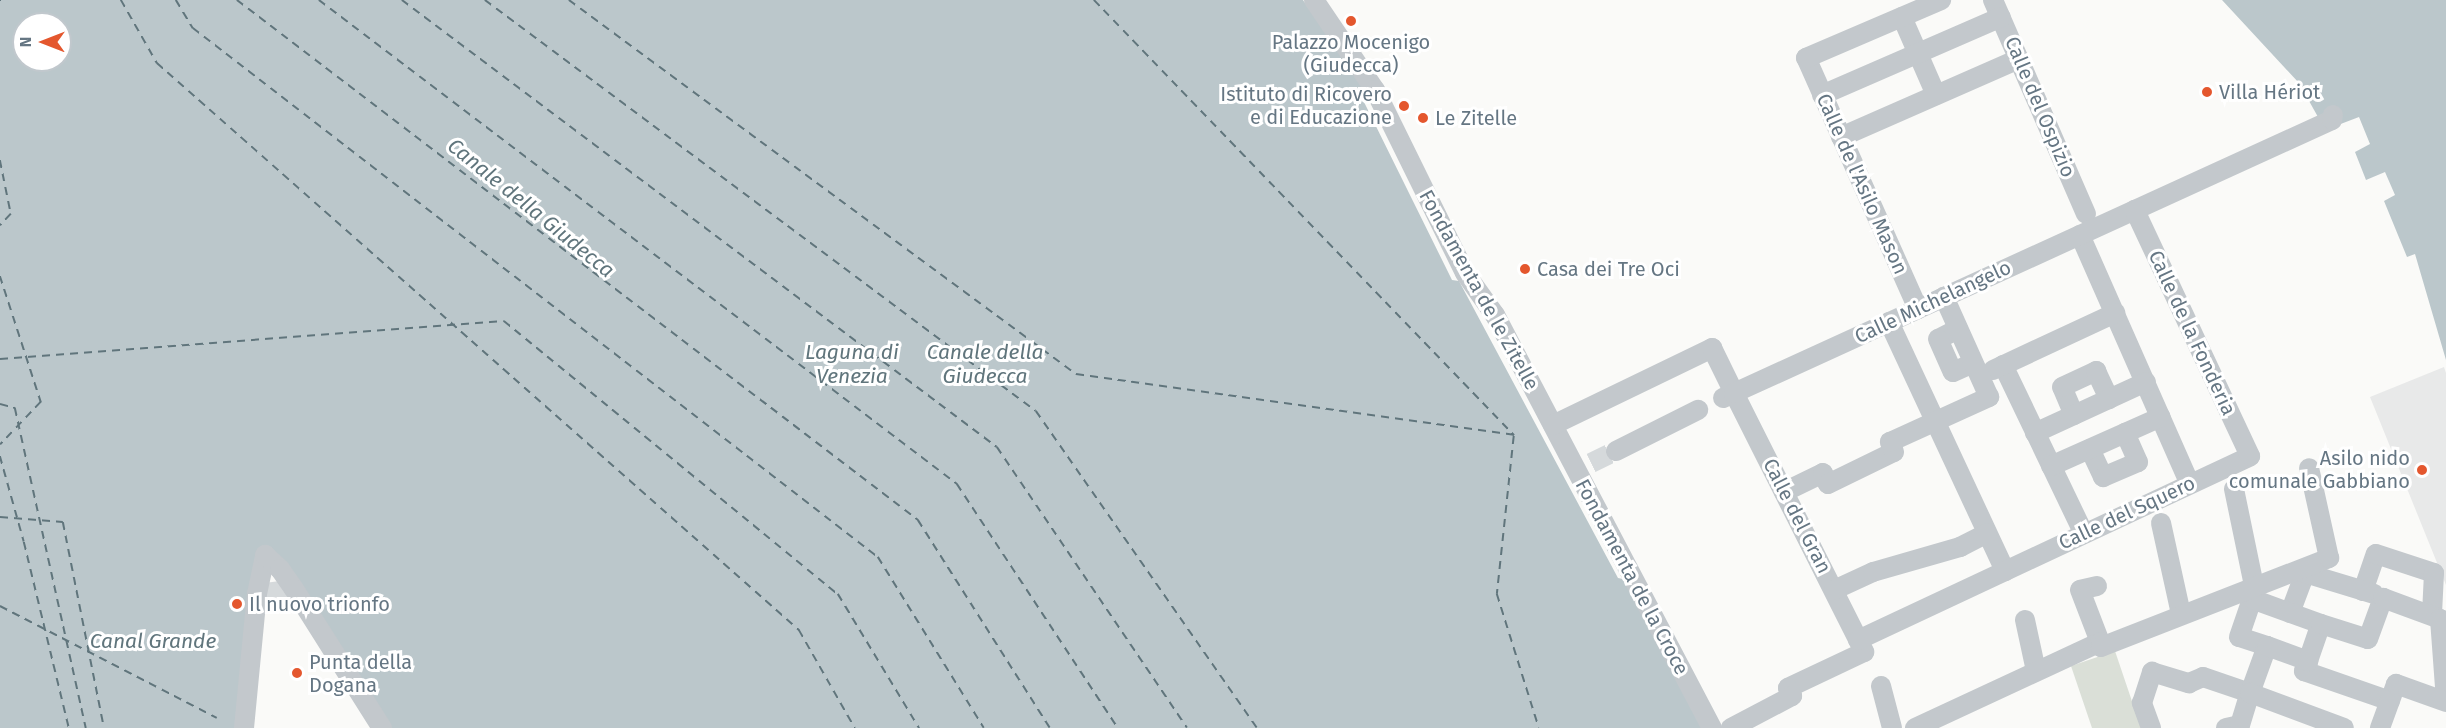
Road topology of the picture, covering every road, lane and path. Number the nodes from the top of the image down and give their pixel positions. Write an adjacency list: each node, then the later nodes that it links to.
1 (1314, 0): 29 (street, Fondamenta de le Zitelle)
2 (1941, 0): 4 (street)
3 (1997, 9): 5 (street); 6 (street, Calle del Ospizio)
4 (1902, 17): 5 (street); 7 (street, Calle de l'Asilo Mason)
5 (1918, 53): 7 (street); 8 (street)
6 (2019, 59): 8 (street); 12 (street, Calle del Ospizio)
7 (1822, 95): 10 (street, Calle de l'Asilo Mason)
8 (1936, 95): 10 (street)
9 (2333, 115): 11 (street, Calle Michelangelo)
10 (1841, 137): 15 (street, Calle de l'Asilo Mason)
11 (2135, 210): 13 (street, Calle Michelangelo); 34 (street, Calle de la Fonderia)
12 (2086, 214)
13 (2080, 235): 14 (street, Calle Michelangelo); 16 (street)
14 (1944, 297): 15 (street, Calle Michelangelo); 19 (street)
15 (1918, 309): 17 (street, Calle Michelangelo)
16 (2115, 313): 18 (street); 20 (street)
17 (1889, 322): 22 (street, Calle Michelangelo); 28 (street)
18 (2003, 365): 19 (street); 21 (street)
19 (1976, 370): 23 (street)
20 (2146, 382): 24 (street); 27 (street)
21 (2013, 386): 23 (street); 30 (street)
22 (1728, 396): 29 (street); 39 (street, Calle del Gran)
23 (1989, 397): 28 (street)
24 (2109, 399): 26 (street); 26 (street)
25 (1698, 410): 33 (street)
26 (2074, 415): 30 (street)
27 (2161, 417): 31 (street); 37 (street)
28 (1935, 422): 39 (street); 41 (street)
29 (1553, 425): 65 (street, Fondamenta de la Croce)
30 (2035, 433): 35 (street)
31 (2125, 433): 32 (street); 32 (street)
32 (2090, 449): 35 (street)
33 (1616, 451)
34 (2250, 456): 37 (street, Calle del Squero)
35 (2051, 466): 42 (street)
36 (2309, 468): 45 (street)
37 (2190, 484): 42 (street, Calle del Squero)
38 (2234, 489): 45 (street)
39 (1784, 492): 46 (street, Calle del Gran)
40 (2161, 524): 50 (street)
41 (1987, 533): 43 (street); 46 (street)
42 (2084, 534): 43 (street, Calle del Squero)
43 (2005, 571): 54 (street, Calle del Squero)
44 (2097, 586): 55 (street)
45 (2254, 586): 50 (street)
46 (1834, 590): 54 (street, Calle del Gran)
47 (2363, 591): 48 (street); 49 (street); 51 (street)
48 (2383, 598): 51 (street); 53 (street)
49 (2290, 613): 53 (street); 56 (street)
50 (2181, 614): 55 (street)
51 (2432, 614): 62 (street)
52 (2025, 620): 58 (street)
53 (2321, 624): 57 (street)
54 (1858, 640): 66 (street)
55 (2100, 642): 58 (street)
56 (2267, 646): 57 (street); 60 (street)
57 (2308, 661): 61 (street)
58 (2036, 671): 68 (street)
59 (1881, 686): 67 (street)
60 (2250, 693): 69 (street); 70 (street); 71 (street)
61 (2390, 701): 62 (street); 72 (street)
62 (2446, 702)
63 (244, 728): 64 (street)
64 (382, 728)
65 (1712, 728)
66 (1731, 728)
67 (1892, 728)
68 (1915, 728)
69 (2151, 728)
70 (2226, 728)
71 (2344, 728)
72 (2380, 728)

